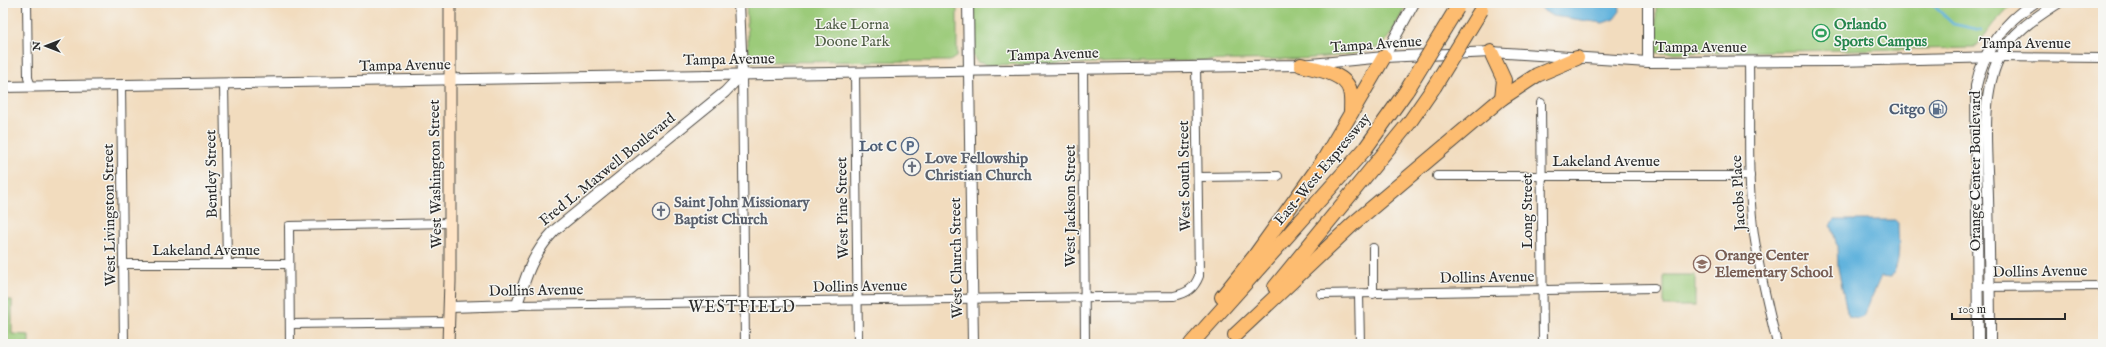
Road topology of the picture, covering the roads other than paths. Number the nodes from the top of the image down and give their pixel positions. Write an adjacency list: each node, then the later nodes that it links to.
1 (27, 3): 28 (street)
2 (450, 3): 25 (main road, West Washington Street)
3 (739, 3): 24 (street)
4 (968, 3): 22 (street, West Church Street)
5 (1414, 3): 12 (street)
6 (1648, 3): 17 (street)
7 (2034, 3): 13 (street, Orange Center Boulevard)
8 (2058, 3): 14 (street, Orange Center Boulevard)
9 (1459, 6): 62 (highway, East-West Expressway, bridge)
10 (1483, 7): 63 (highway, bridge)
11 (1491, 52): 12 (street, Tampa Avenue); 15 (street, Tampa Avenue); 30 (highway)
12 (1384, 57): 19 (street, Tampa Avenue); 32 (highway)
13 (1984, 57): 14 (street, Tampa Avenue); 18 (street, Tampa Avenue); 39 (street, Orange Center Boulevard)
14 (1999, 57): 16 (street, Tampa Avenue); 38 (street, Orange Center Boulevard)
15 (1577, 58): 17 (street, Tampa Avenue); 30 (highway)
16 (2103, 58)
17 (1648, 62): 18 (street, Tampa Avenue)
18 (1749, 62): 36 (street, Jacobs Place)
19 (1301, 65): 20 (street, Tampa Avenue); 32 (highway)
20 (1196, 66): 21 (street, Tampa Avenue); 37 (street, West South Street)
21 (1083, 68): 22 (street, Tampa Avenue); 54 (street, West Jackson Street)
22 (969, 71): 23 (street, Tampa Avenue); 56 (street, West Church Street)
23 (855, 72): 24 (street, Tampa Avenue); 55 (street, West Pine Street)
24 (742, 74): 25 (street, Tampa Avenue); 57 (street); 58 (street, Fred L. Maxwell Boulevard)
25 (449, 78): 26 (street, Tampa Avenue); 40 (main road, West Washington Street)
26 (224, 84): 27 (street, Tampa Avenue); 43 (street, Bentley Street)
27 (121, 85): 28 (street, Tampa Avenue); 42 (street, West Livingston Street)
28 (31, 86): 29 (street, Tampa Avenue)
29 (3, 87)
30 (1502, 98): 63 (highway)
31 (1541, 103): 33 (street, Long Street)
32 (1351, 113): 62 (highway)
33 (1542, 175): 35 (street, Lakeland Avenue); 36 (street, Lakeland Avenue); 50 (street, Long Street)
34 (1278, 176): 37 (street)
35 (1437, 176)
36 (1750, 176): 74 (street, Jacobs Place)
37 (1198, 177): 45 (street, West South Street)
38 (1988, 189): 39 (street); 48 (street, Orange Center Boulevard)
39 (1976, 190): 47 (street, Orange Center Boulevard)
40 (451, 223): 44 (street); 59 (main road, West Washington Street)
41 (1373, 248): 53 (street)
42 (123, 264): 43 (street, Lakeland Avenue); 64 (street, West Livingston Street)
43 (227, 264): 44 (street, Lakeland Avenue)
44 (289, 264): 61 (street)
45 (1195, 284): 54 (street, Dollins Avenue)
46 (2103, 286): 48 (street, Dollins Avenue)
47 (1977, 287): 48 (street, Dollins Avenue); 75 (street, Orange Center Boulevard)
48 (1990, 287): 76 (street, Orange Center Boulevard)
49 (1654, 288): 50 (street, Dollins Avenue)
50 (1542, 291): 53 (street, Dollins Avenue); 73 (street, Long Street)
51 (1320, 294): 52 (street, Dollins Avenue)
52 (1360, 294): 53 (street, Dollins Avenue); 72 (street)
53 (1373, 294)
54 (1084, 297): 56 (street, Dollins Avenue); 70 (street, West Jackson Street)
55 (857, 300): 56 (street, Dollins Avenue); 57 (street, Dollins Avenue); 68 (street, West Pine Street)
56 (972, 300): 69 (street, West Church Street)
57 (744, 303): 58 (street, Dollins Avenue); 67 (street)
58 (517, 305): 59 (street, Dollins Avenue)
59 (450, 307): 60 (main road, West Washington Street)
60 (449, 322): 61 (street); 66 (main road, West Washington Street)
61 (290, 324): 65 (street)
62 (1200, 333): 71 (highway, East-West Expressway)
63 (1231, 340)
64 (124, 344)
65 (290, 344)
66 (448, 344)
67 (745, 344)
68 (858, 344)
69 (973, 344)
70 (1086, 344)
71 (1191, 344)
72 (1360, 344)
73 (1543, 344)
74 (1777, 344)
75 (1978, 344)
76 (1990, 344)

